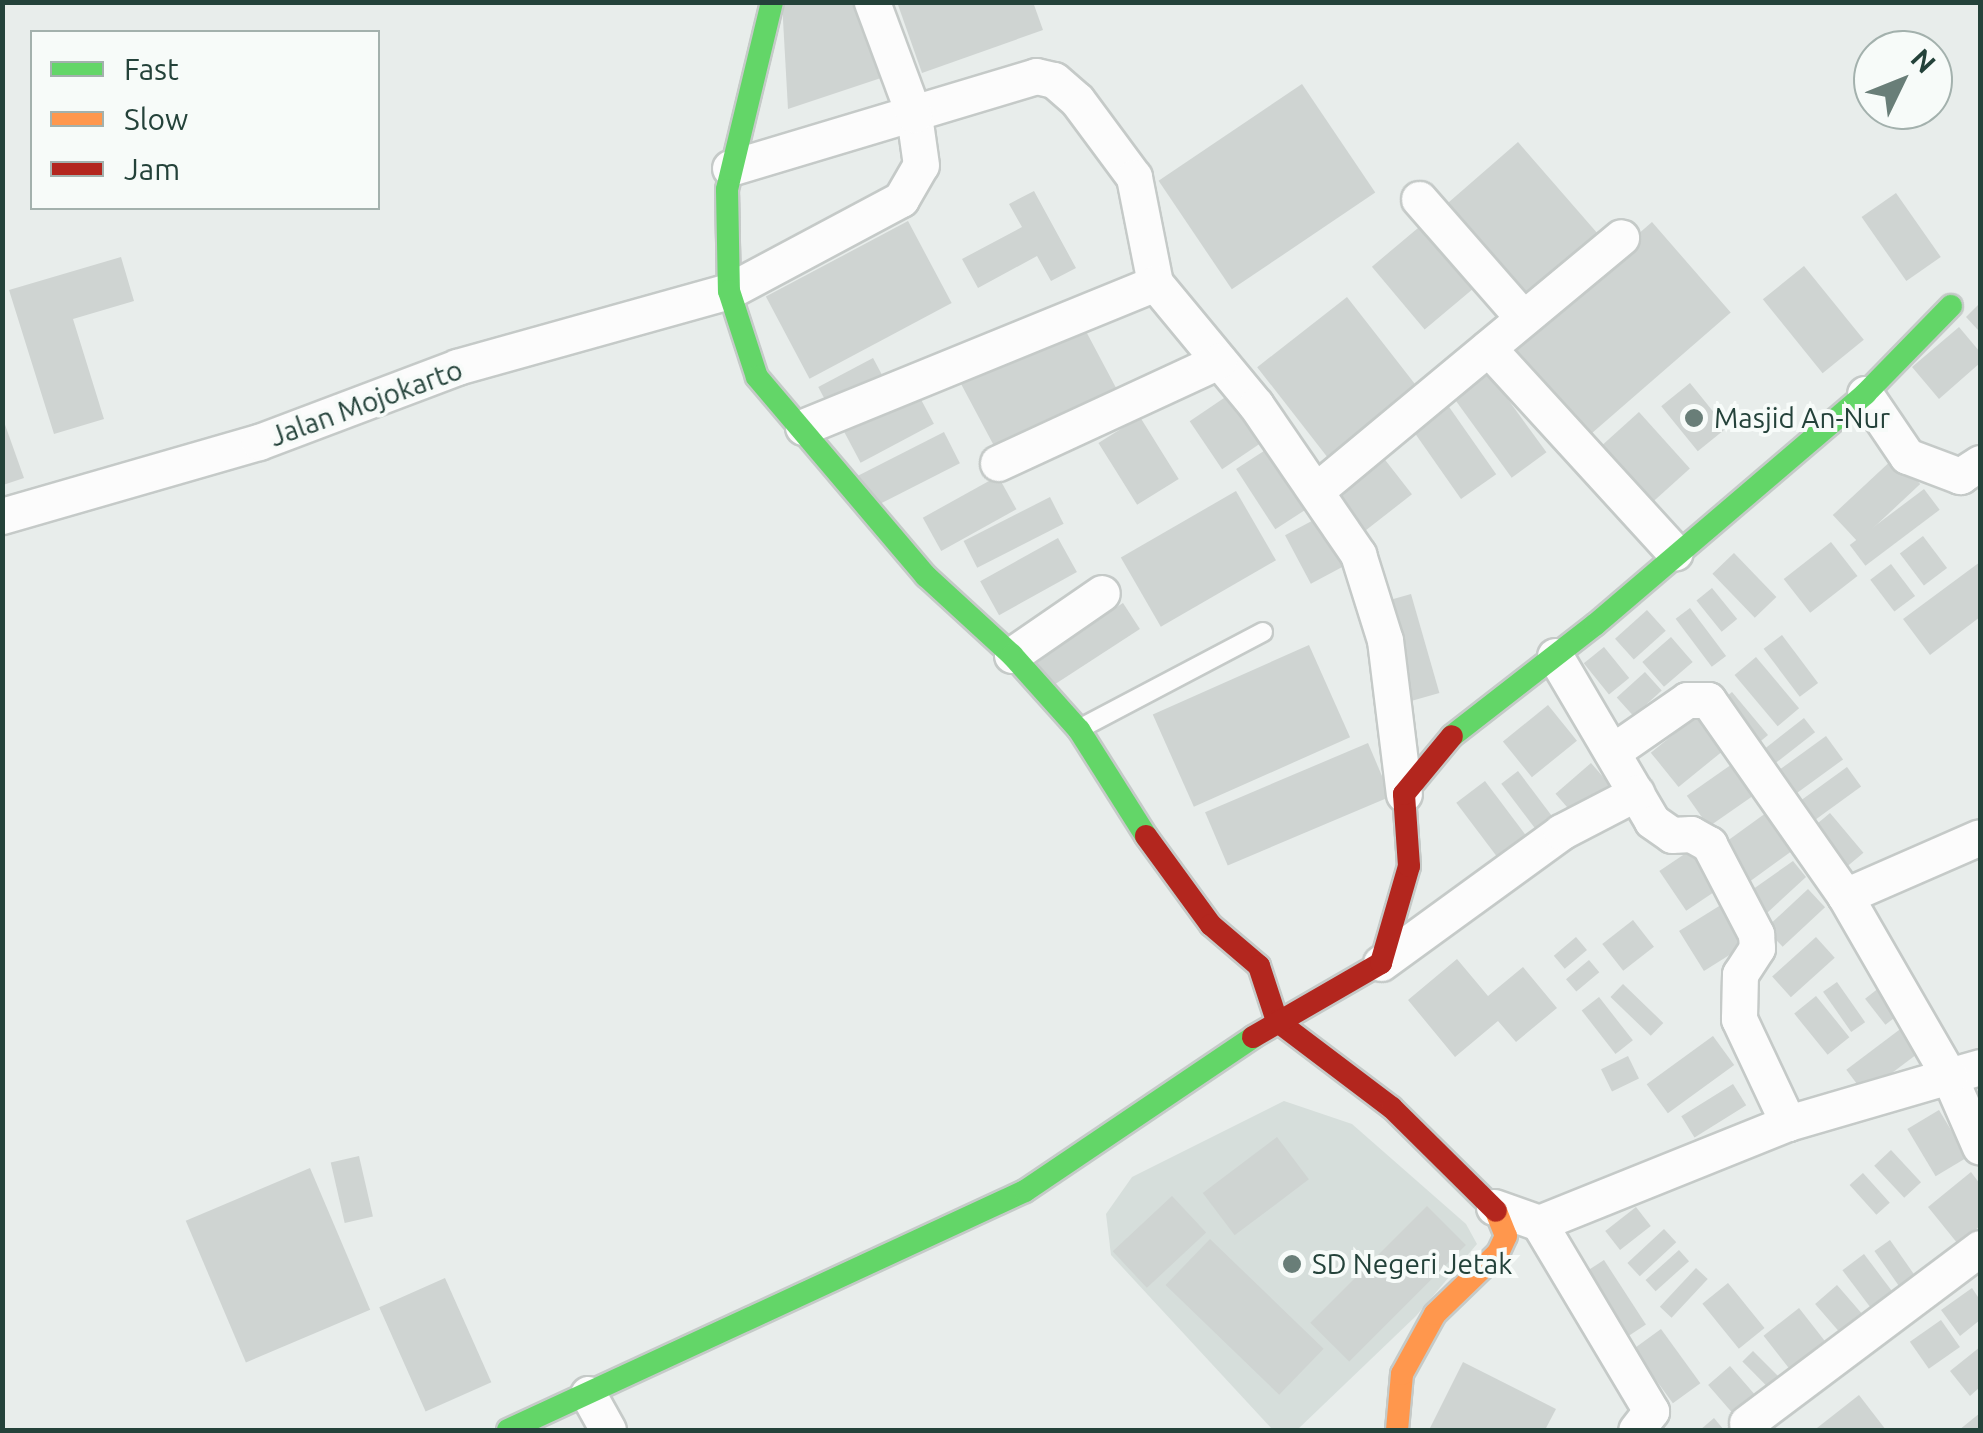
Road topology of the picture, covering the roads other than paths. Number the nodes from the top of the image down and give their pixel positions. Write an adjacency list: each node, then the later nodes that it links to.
1 (772, 2): 4 (street)
2 (872, 2): 3 (street, Jalan Mojokarto)
3 (914, 114): 4 (street); 7 (street); 8 (street, Jalan Mojokarto)
4 (730, 168): 8 (street)
5 (1419, 199): 10 (street)
6 (1621, 237): 10 (street)
7 (1155, 284): 12 (street); 14 (street)
8 (729, 291): 14 (street); 18 (street, Jalan Mojokarto)
9 (1951, 306): 13 (street)
10 (1523, 318): 11 (street)
11 (1488, 348): 17 (street); 19 (street)
12 (1219, 362): 15 (street); 17 (street)
13 (1865, 394): 16 (street); 19 (street)
14 (803, 426): 22 (street)
15 (998, 463)
16 (1974, 479)
17 (1318, 489): 27 (street)
18 (2, 516)
19 (1674, 553): 23 (street)
20 (1102, 593): 22 (street)
21 (1263, 632): 24 (lane)
22 (1012, 655): 24 (street)
23 (1555, 656): 25 (street); 27 (street)
24 (1079, 730): 31 (street)
25 (1612, 752): 26 (street); 29 (street)
26 (1636, 793): 30 (street); 33 (street)
27 (1404, 794): 30 (street)
28 (1980, 837): 29 (street)
29 (1845, 896): 32 (street)
30 (1381, 963): 31 (street)
31 (1277, 1021): 35 (street); 38 (street)
32 (1965, 1072): 33 (street); 34 (street)
33 (1788, 1123): 36 (street)
34 (1980, 1147)
35 (1494, 1206): 36 (street); 42 (street)
36 (1539, 1223): 43 (street)
37 (1980, 1248): 39 (street)
38 (588, 1394): 40 (street); 41 (street)
39 (1747, 1423)
40 (508, 1430)
41 (608, 1430)
42 (1396, 1430)
43 (1636, 1430)

